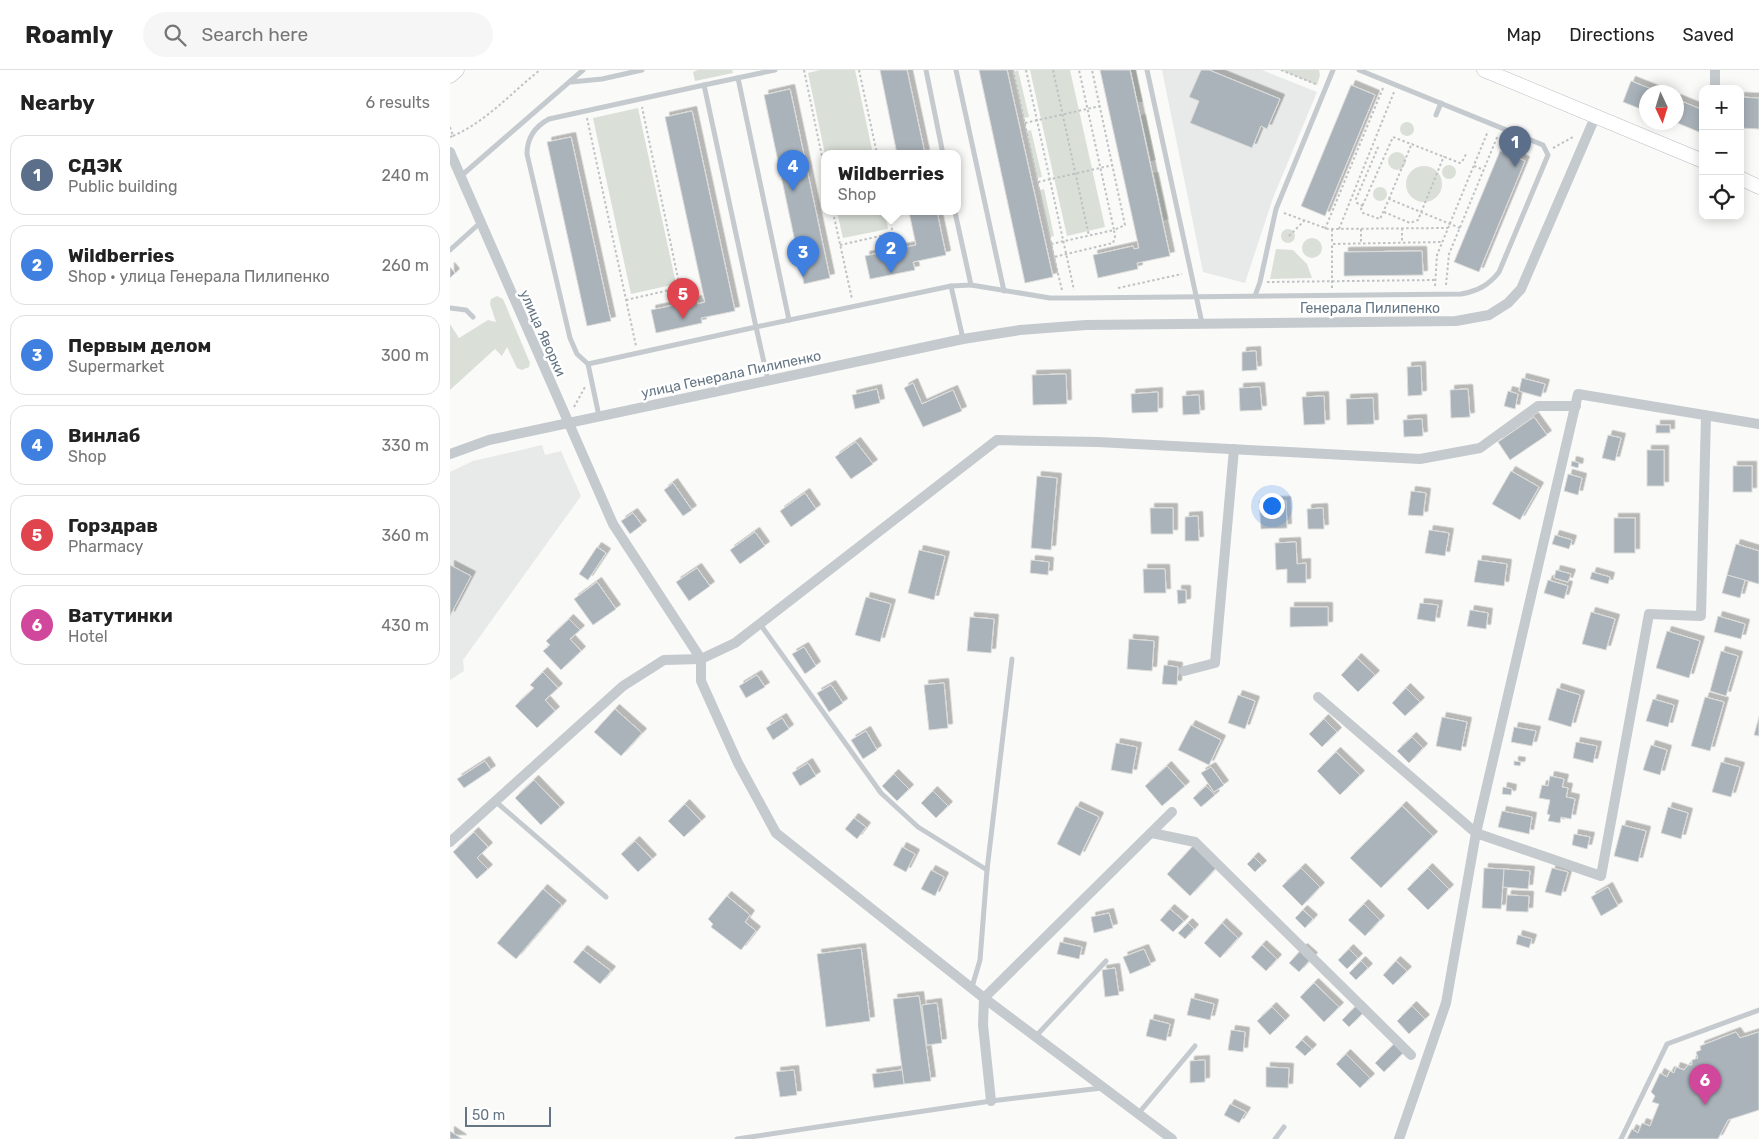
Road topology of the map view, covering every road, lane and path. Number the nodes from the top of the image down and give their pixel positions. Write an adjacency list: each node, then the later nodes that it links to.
1 (457, 70): 21 (street)
2 (540, 70): 42 (path)
3 (583, 70): 24 (lane)
4 (642, 70): 24 (lane)
5 (775, 70): 22 (lane)
6 (804, 70): 50 (path)
7 (859, 70): 46 (path)
8 (926, 70): 47 (lane)
9 (956, 70): 102 (lane)
10 (1013, 70): 38 (path)
11 (1026, 70): 37 (path)
12 (1053, 70): 34 (path)
13 (1079, 70): 32 (path)
14 (1092, 70): 31 (path)
15 (1147, 70): 95 (lane)
16 (1281, 70): 28 (path)
17 (1332, 70): 28 (lane)
18 (1359, 70): 23 (lane)
19 (1484, 70): 36 (street)
20 (1715, 70): 25 (street)
21 (450, 76)
22 (738, 78): 26 (lane); 114 (lane)
23 (1386, 81): 27 (lane); 78 (path)
24 (571, 82): 59 (lane)
25 (1715, 85)
26 (704, 86): 29 (lane); 116 (lane)
27 (1397, 86): 30 (lane); 80 (path)
28 (1325, 88): 66 (lane)
29 (640, 99): 33 (lane); 110 (path)
30 (1440, 103): 35 (lane); 39 (lane)
31 (1100, 106): 32 (path); 54 (path)
32 (1088, 109): 34 (path); 56 (path)
33 (585, 111): 110 (path); 120 (lane)
34 (1063, 114): 37 (path); 58 (path)
35 (1436, 115)
36 (1596, 115): 53 (street); 115 (street, Генерала Пилипенко)
37 (1037, 120): 38 (path); 60 (path)
38 (1025, 123): 62 (path)
39 (1491, 124): 41 (lane); 55 (path)
40 (450, 127): 42 (path)
41 (1501, 128): 48 (lane); 57 (path)
42 (451, 136)
43 (1573, 137): 48 (path)
44 (1412, 143): 52 (path); 64 (path); 65 (path)
45 (1379, 145): 65 (path)
46 (875, 150)
47 (942, 150)
48 (1548, 151): 104 (lane)
49 (450, 152): 59 (street, улица Яворки)
50 (821, 152)
51 (1466, 154): 52 (path)
52 (1444, 156): 68 (path)
53 (1699, 159)
54 (1113, 166): 56 (path); 82 (path)
55 (1474, 166): 57 (path); 74 (path)
56 (1100, 168): 58 (path); 82 (path)
57 (1484, 170): 77 (path)
58 (1075, 174): 60 (path); 83 (path)
59 (460, 176): 73 (street, улица Яворки)
60 (1050, 179): 62 (path); 85 (path)
61 (1744, 180): 63 (street)
62 (1038, 182): 89 (path)
63 (1759, 186)
64 (1389, 199): 67 (path); 68 (path)
65 (1363, 206): 67 (path)
66 (1276, 209): 72 (path); 97 (lane)
67 (1384, 212): 68 (path)
68 (1421, 212): 74 (path)
69 (834, 215): 91 (path)
70 (890, 215): 91 (path)
71 (956, 215): 99 (lane)
72 (1304, 221): 78 (path); 84 (path)
73 (480, 223): 92 (lane); 127 (street, улица Яворки)
74 (1450, 224): 76 (path); 77 (path)
75 (1402, 228): 76 (path); 81 (path); 88 (path)
76 (1448, 228): 86 (path)
77 (1460, 228): 104 (path)
78 (1325, 229): 79 (path)
79 (1332, 229): 80 (path); 90 (path)
80 (1339, 229): 81 (path)
81 (1361, 229): 87 (path)
82 (1114, 230): 83 (path); 93 (path)
83 (1089, 236): 85 (path)
84 (1289, 236)
85 (1063, 241): 89 (path); 93 (path)
86 (1442, 242): 88 (path); 96 (path)
87 (1361, 243): 88 (path); 90 (path)
88 (1402, 243)
89 (1051, 244): 94 (path)
90 (1332, 244): 98 (path)
91 (840, 245): 111 (path)
92 (450, 250)
93 (1066, 254): 94 (path); 109 (path)
94 (1054, 257): 108 (path)
95 (1191, 272): 101 (path); 107 (lane)
96 (1435, 280): 98 (path); 103 (path)
97 (1260, 282): 98 (path); 106 (lane)
98 (1332, 282): 105 (path)
99 (971, 285): 100 (lane); 102 (lane)
100 (952, 286): 111 (lane); 118 (lane)
101 (1114, 289)
102 (1004, 291): 108 (lane)
103 (1435, 294): 104 (lane); 105 (lane)
104 (1447, 294)
105 (1332, 295): 106 (lane)
106 (1255, 296): 107 (lane)
107 (1196, 297): 109 (lane); 115 (lane)
108 (1063, 298): 109 (lane)
109 (1075, 298)
110 (626, 300): 119 (path)
111 (853, 307): 114 (lane)
112 (450, 308): 113 (lane)
113 (473, 317)
114 (789, 320): 116 (lane)
115 (1202, 324): 117 (street, Генерала Пилипенко)
116 (756, 327): 119 (lane); 122 (lane)
117 (1020, 330): 118 (street, улица Генерала Пилипенко)
118 (962, 339): 122 (street, улица Генерала Пилипенко)
119 (638, 353): 120 (lane)
120 (588, 364): 121 (lane)
121 (590, 376): 124 (path); 126 (lane)
122 (768, 380): 126 (street, улица Генерала Пилипенко)
123 (1576, 406): 125 (street); 129 (street); 139 (street)
124 (574, 407)
125 (1706, 415): 128 (street); 139 (street)
126 (599, 416): 127 (street, улица Генерала Пилипенко)
127 (568, 423): 130 (street, улица Генерала Пилипенко); 132 (street, улица Яворки)
128 (1759, 424)
129 (1234, 449): 131 (street); 134 (street)
130 (450, 454)
131 (760, 624): 132 (street); 141 (lane)
132 (701, 659): 136 (street); 144 (street)
133 (1012, 659): 141 (lane)
134 (1184, 671)
135 (1318, 697): 139 (street)
136 (494, 801): 140 (street); 142 (lane)
137 (1172, 812): 138 (street)
138 (1152, 833): 145 (street); 149 (street)
139 (1476, 834): 157 (street)
140 (450, 842)
141 (987, 870): 144 (lane)
142 (606, 897)
143 (1106, 961): 147 (lane)
144 (972, 986): 145 (street)
145 (984, 998): 147 (street); 151 (street)
146 (1759, 1010): 158 (lane)
147 (1036, 1036): 150 (street)
148 (1195, 1046): 152 (lane)
149 (1411, 1055)
150 (1105, 1088): 151 (lane); 152 (street)
151 (991, 1102): 154 (lane)
152 (1138, 1114): 155 (street)
153 (1284, 1127): 156 (lane)
154 (737, 1139)
155 (1172, 1139)
156 (1275, 1139)
157 (1399, 1139)
158 (1622, 1139)

